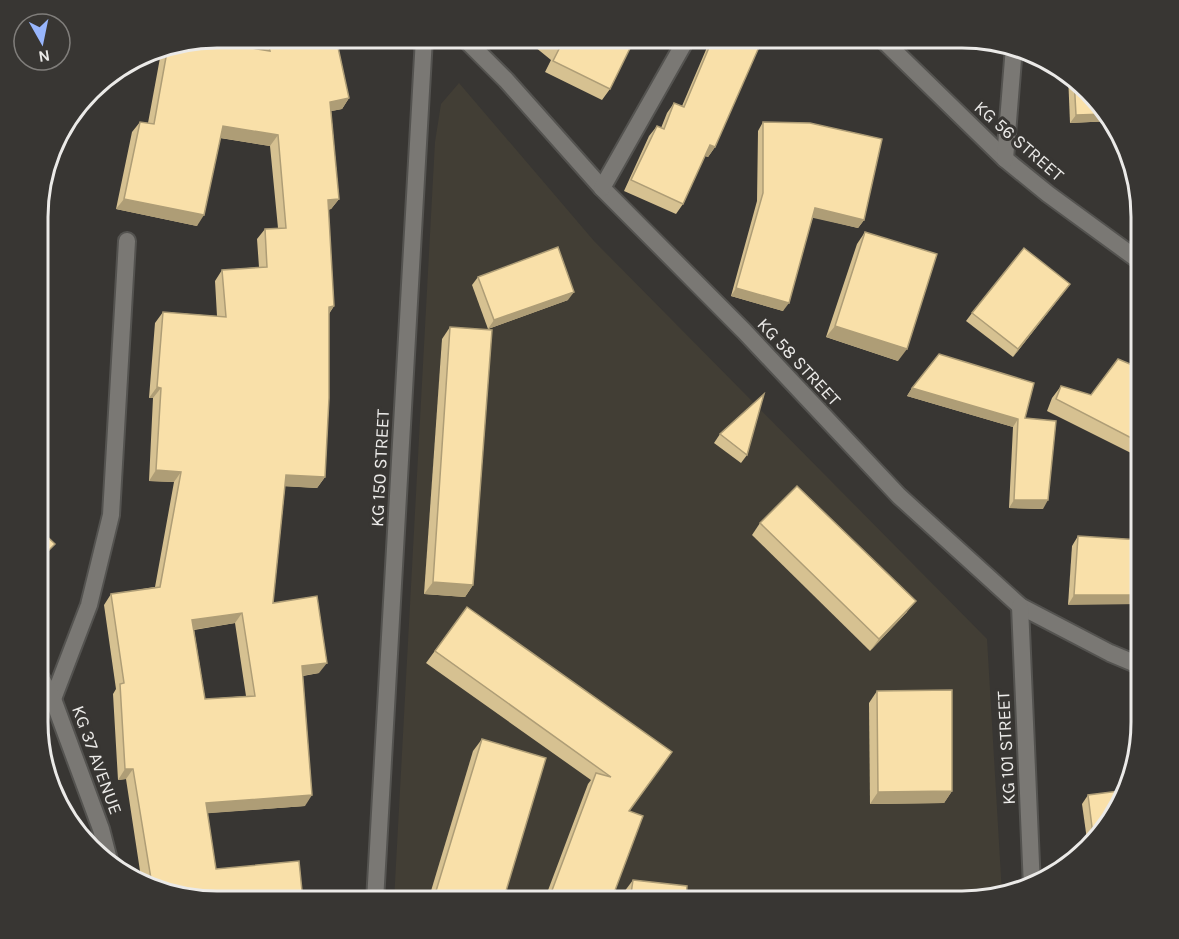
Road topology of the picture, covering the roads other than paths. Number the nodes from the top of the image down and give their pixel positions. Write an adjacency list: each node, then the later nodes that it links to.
1 (423, 48): 16 (street, KG 150 STREET)
2 (474, 48): 7 (street, KG 58 STREET)
3 (681, 48): 7 (street)
4 (891, 48): 6 (street, KG 56 STREET)
5 (1013, 56): 6 (street)
6 (1005, 159): 9 (street, KG 56 STREET)
7 (602, 188): 10 (street, KG 58 STREET)
8 (127, 241): 13 (street)
9 (1131, 254)
10 (1020, 606): 11 (street, KG 58 STREET); 15 (street, KG 101 STREET)
11 (1131, 662)
12 (48, 689): 13 (street, KG 37 AVENUE)
13 (54, 699): 14 (street, KG 37 AVENUE)
14 (106, 850)
15 (1032, 876)
16 (376, 891)

